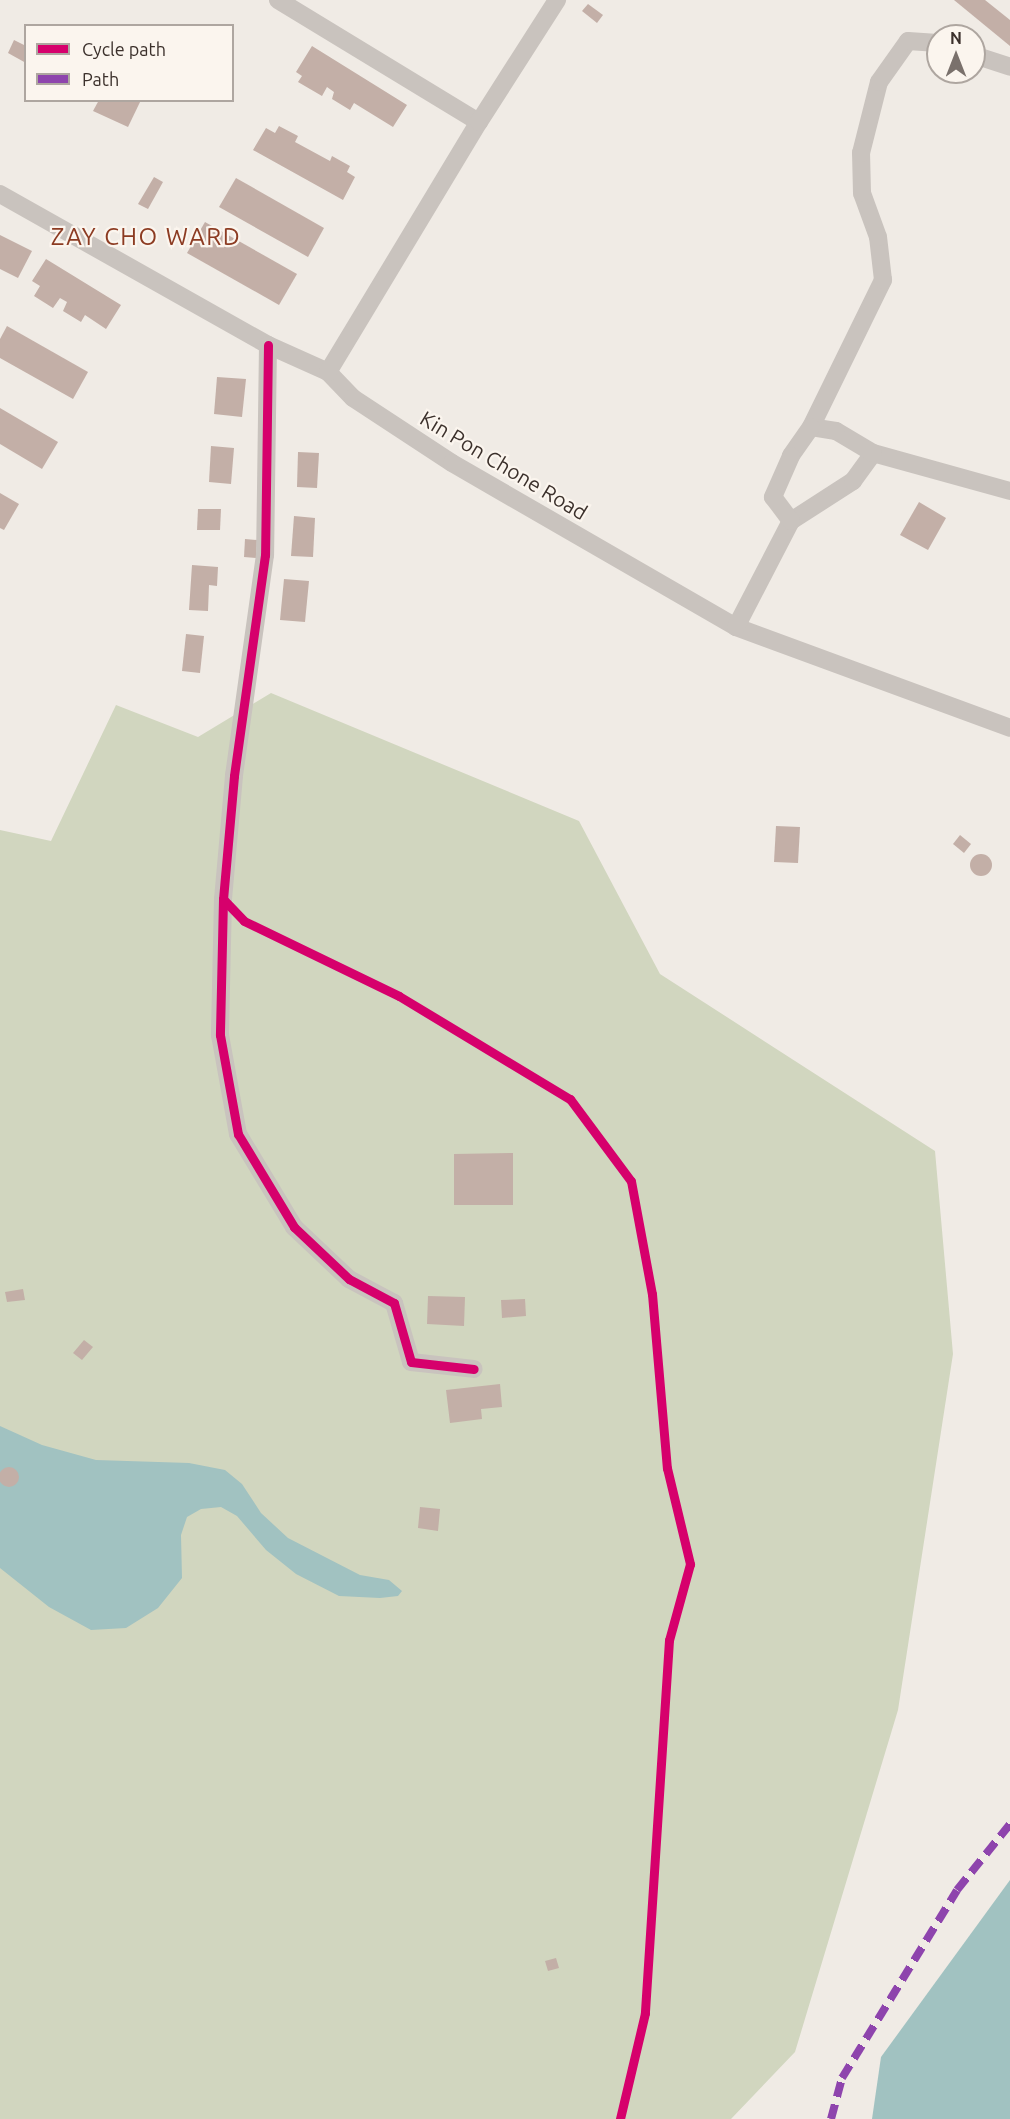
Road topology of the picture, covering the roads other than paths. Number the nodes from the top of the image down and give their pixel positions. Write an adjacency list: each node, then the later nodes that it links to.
1 (278, 0): 6 (street)
2 (557, 0): 6 (street)
3 (926, 42): 10 (street)
4 (986, 59): 5 (street)
5 (1010, 67)
6 (479, 122): 9 (street)
7 (0, 194): 8 (street, Kin Pon Chone Road)
8 (268, 345): 9 (street, Kin Pon Chone Road); 16 (street)
9 (328, 372): 14 (street, Kin Pon Chone Road)
10 (811, 427): 11 (street); 13 (street)
11 (873, 453): 12 (street); 13 (street)
12 (1010, 491)
13 (791, 521): 14 (street)
14 (736, 627): 15 (street, Kin Pon Chone Road)
15 (1010, 728)
16 (474, 1369)

